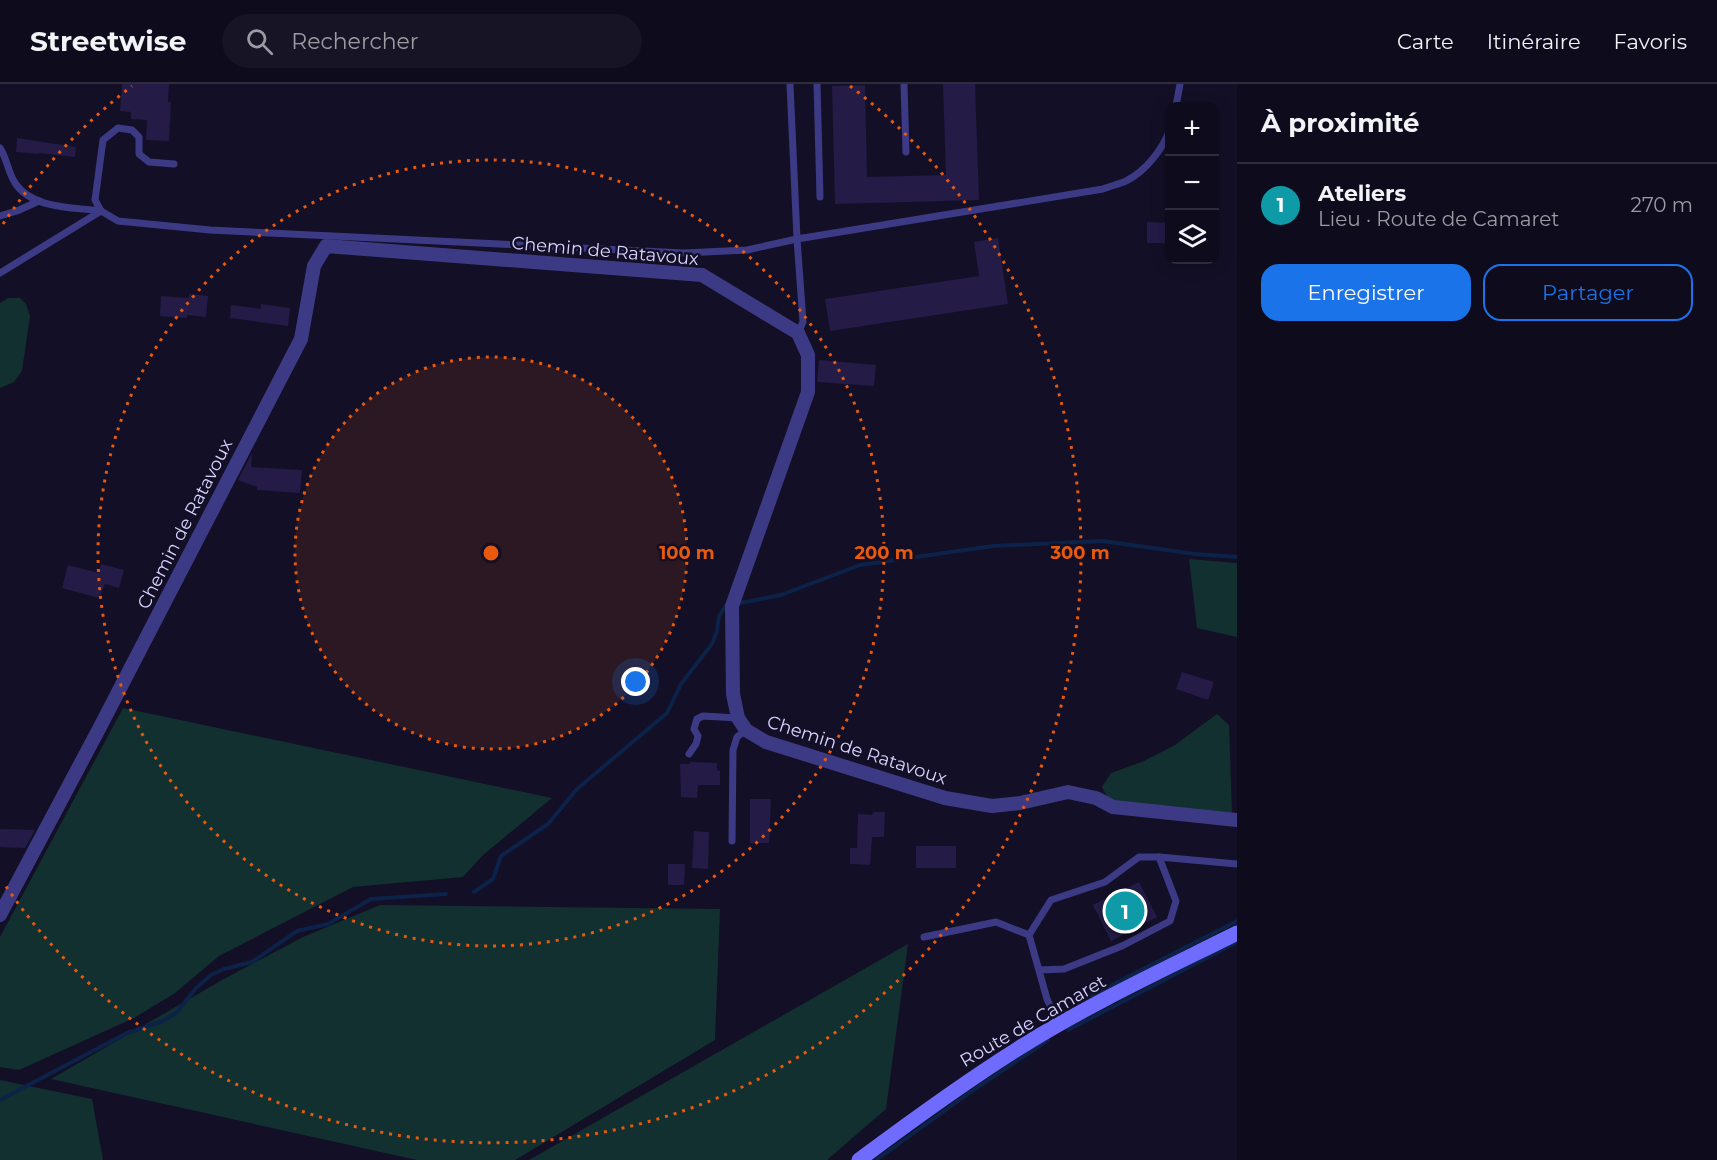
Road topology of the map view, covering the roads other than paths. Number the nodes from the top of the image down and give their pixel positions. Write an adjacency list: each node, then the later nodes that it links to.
1 (790, 84): 14 (lane)
2 (817, 84): 10 (lane)
3 (904, 84): 8 (lane)
4 (1180, 84): 5 (lane)
5 (1177, 102)
6 (1165, 142): 14 (lane)
7 (0, 148): 11 (lane)
8 (906, 152)
9 (174, 164): 12 (lane)
10 (820, 197)
11 (39, 201): 12 (lane); 13 (lane)
12 (101, 211): 14 (lane); 15 (lane)
13 (0, 216)
14 (797, 240): 16 (lane)
15 (0, 273)
16 (798, 333): 17 (street); 23 (street, Chemin de Ratavoux)
17 (742, 724): 18 (lane); 19 (street, Chemin de Ratavoux); 20 (lane)
18 (689, 754)
19 (1237, 820)
20 (732, 841)
21 (1159, 857): 22 (lane); 25 (lane); 27 (lane)
22 (1237, 864)
23 (0, 915)
24 (1237, 933): 28 (main road, Route de Camaret)
25 (1029, 934): 26 (lane); 27 (lane)
26 (924, 937)
27 (1040, 970): 28 (lane)
28 (1059, 1025): 29 (main road, Route de Camaret)
29 (859, 1160)

